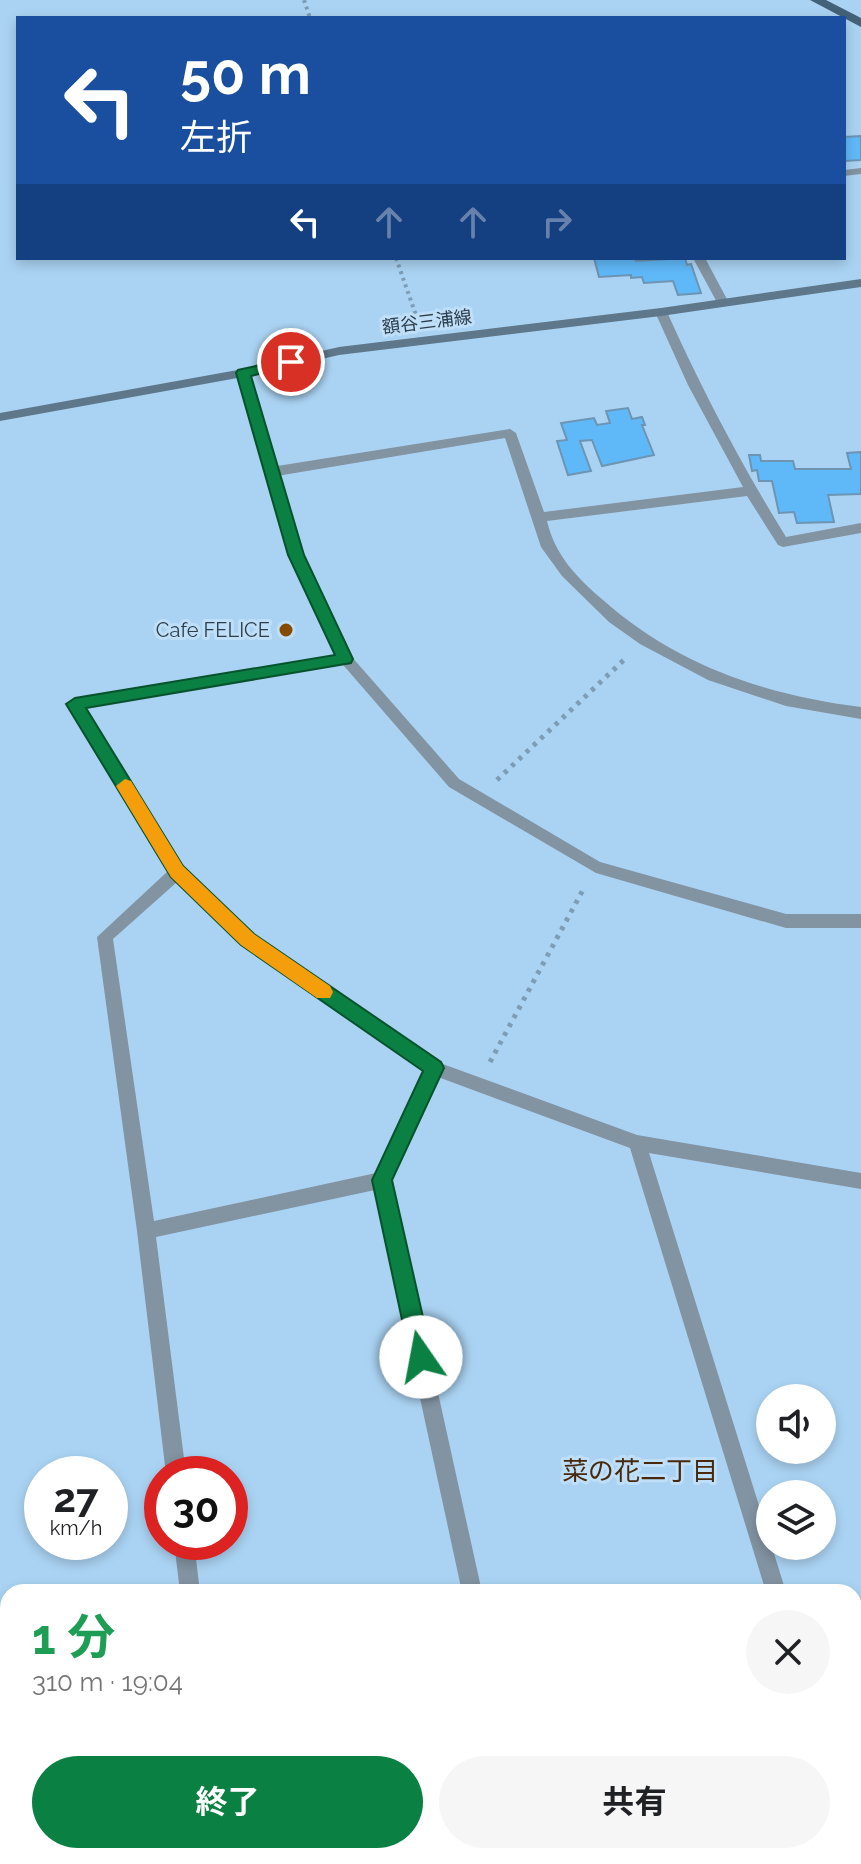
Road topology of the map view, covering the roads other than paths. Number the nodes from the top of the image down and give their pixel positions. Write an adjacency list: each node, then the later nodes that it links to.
1 (816, 0): 2 (main road)
2 (861, 23)
3 (700, 260): 5 (street)
4 (861, 283): 5 (main road, 額谷三浦線)
5 (723, 303): 6 (main road, 額谷三浦線)
6 (661, 312): 7 (main road, 額谷三浦線); 10 (street)
7 (243, 373): 8 (main road, 額谷三浦線); 9 (street)
8 (0, 417)
9 (271, 472): 11 (street); 13 (street)
10 (751, 491): 11 (street); 12 (street)
11 (539, 517): 14 (street)
12 (861, 528)
13 (345, 659): 15 (street); 16 (street)
14 (861, 713)
15 (177, 872): 17 (street); 21 (street)
16 (861, 921)
17 (434, 1068): 18 (street); 19 (street)
18 (637, 1143): 20 (street); 26 (street)
19 (382, 1180): 21 (street); 25 (street)
20 (861, 1181)
21 (146, 1231): 22 (street)
22 (174, 1456)
23 (186, 1560): 24 (street)
24 (189, 1584)
25 (470, 1584)
26 (774, 1584)

